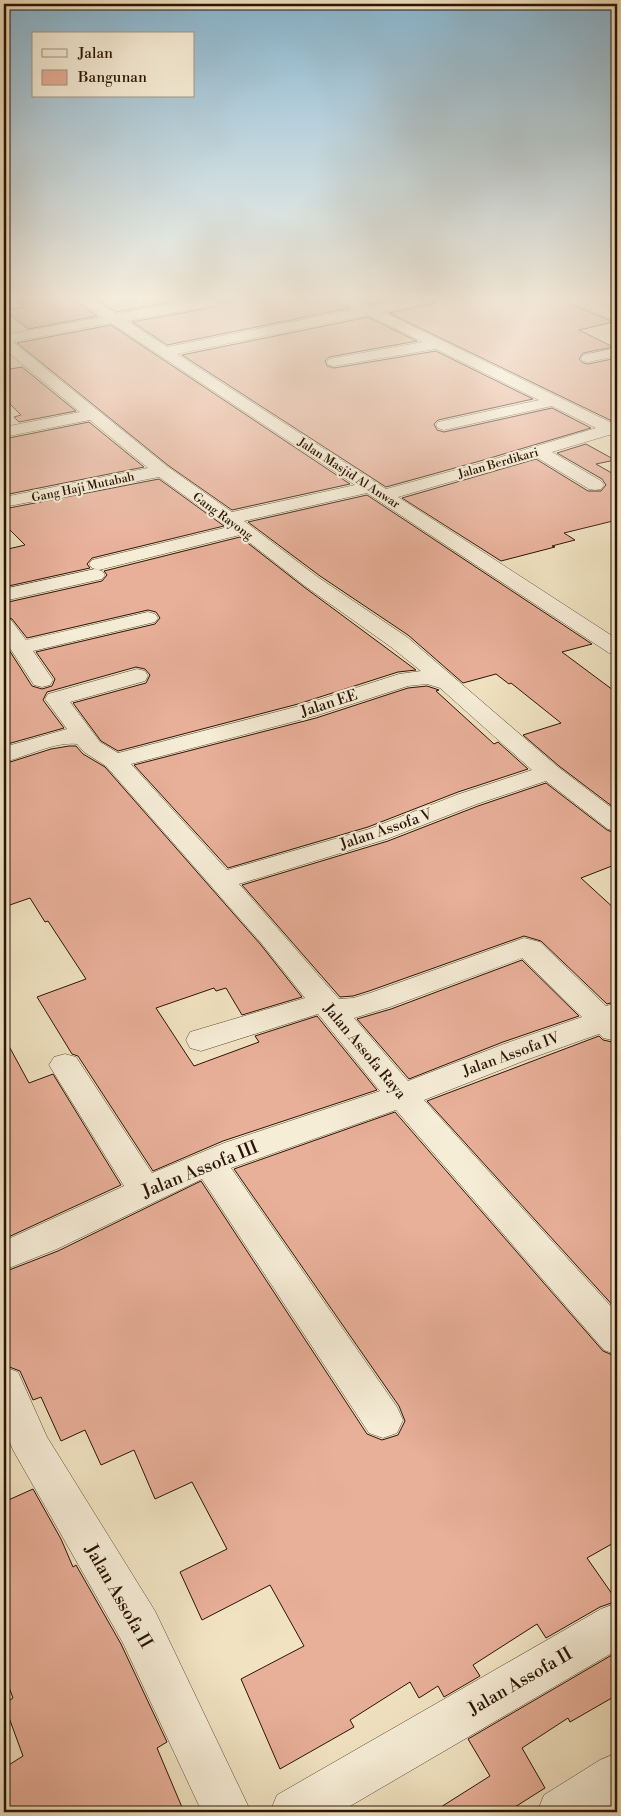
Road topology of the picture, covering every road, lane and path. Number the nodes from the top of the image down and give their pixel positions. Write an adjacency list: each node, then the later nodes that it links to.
1 (47, 383): 5 (street, Gang Rayong)
2 (212, 383): 12 (street, Jalan Masjid Al Anwar)
3 (518, 383): 4 (street)
4 (554, 400): 6 (street); 7 (street)
5 (91, 415): 8 (street); 10 (street, Gang Rayong)
6 (444, 425)
7 (615, 430): 9 (street, Jalan Berdikari)
8 (4, 432)
9 (538, 452): 11 (street); 12 (street, Jalan Berdikari)
10 (162, 471): 13 (street, Gang Haji Mutabah); 14 (street, Gang Rayong)
11 (594, 485)
12 (376, 491): 14 (street, Jalan Berdikari); 20 (street, Jalan Masjid Al Anwar)
13 (4, 502)
14 (227, 519): 15 (street, Gang Rayong)
15 (243, 529): 16 (street); 23 (street, Gang Rayong)
16 (4, 595)
17 (148, 618): 19 (street)
18 (4, 624): 19 (street)
19 (20, 648): 22 (street)
20 (617, 648)
21 (137, 676): 24 (street)
22 (42, 680)
23 (448, 683): 26 (street, Jalan EE); 27 (street, Jalan EE)
24 (85, 738): 25 (street); 26 (street)
25 (4, 755)
26 (114, 761): 29 (street, Jalan Assofa Raya)
27 (549, 772): 28 (street, Jalan EE); 29 (street, Jalan Assofa V)
28 (617, 824)
29 (220, 881): 30 (street, Jalan Assofa Raya)
30 (327, 1006): 31 (street); 32 (street); 34 (street, Jalan Assofa Raya)
31 (613, 1022): 34 (street, Jalan Assofa IV)
32 (201, 1040)
33 (65, 1064): 36 (street)
34 (402, 1096): 35 (street, Jalan Assofa III); 38 (street, Jalan Assofa Raya)
35 (210, 1164): 36 (street, Jalan Assofa III); 40 (street)
36 (144, 1190): 37 (street, Jalan Assofa III)
37 (4, 1256)
38 (617, 1339)
39 (4, 1384): 43 (street, Jalan Assofa II)
40 (383, 1420)
41 (617, 1625): 44 (street, Jalan Assofa II)
42 (617, 1777): 45 (street)
43 (227, 1812)
44 (294, 1812)
45 (561, 1812)

